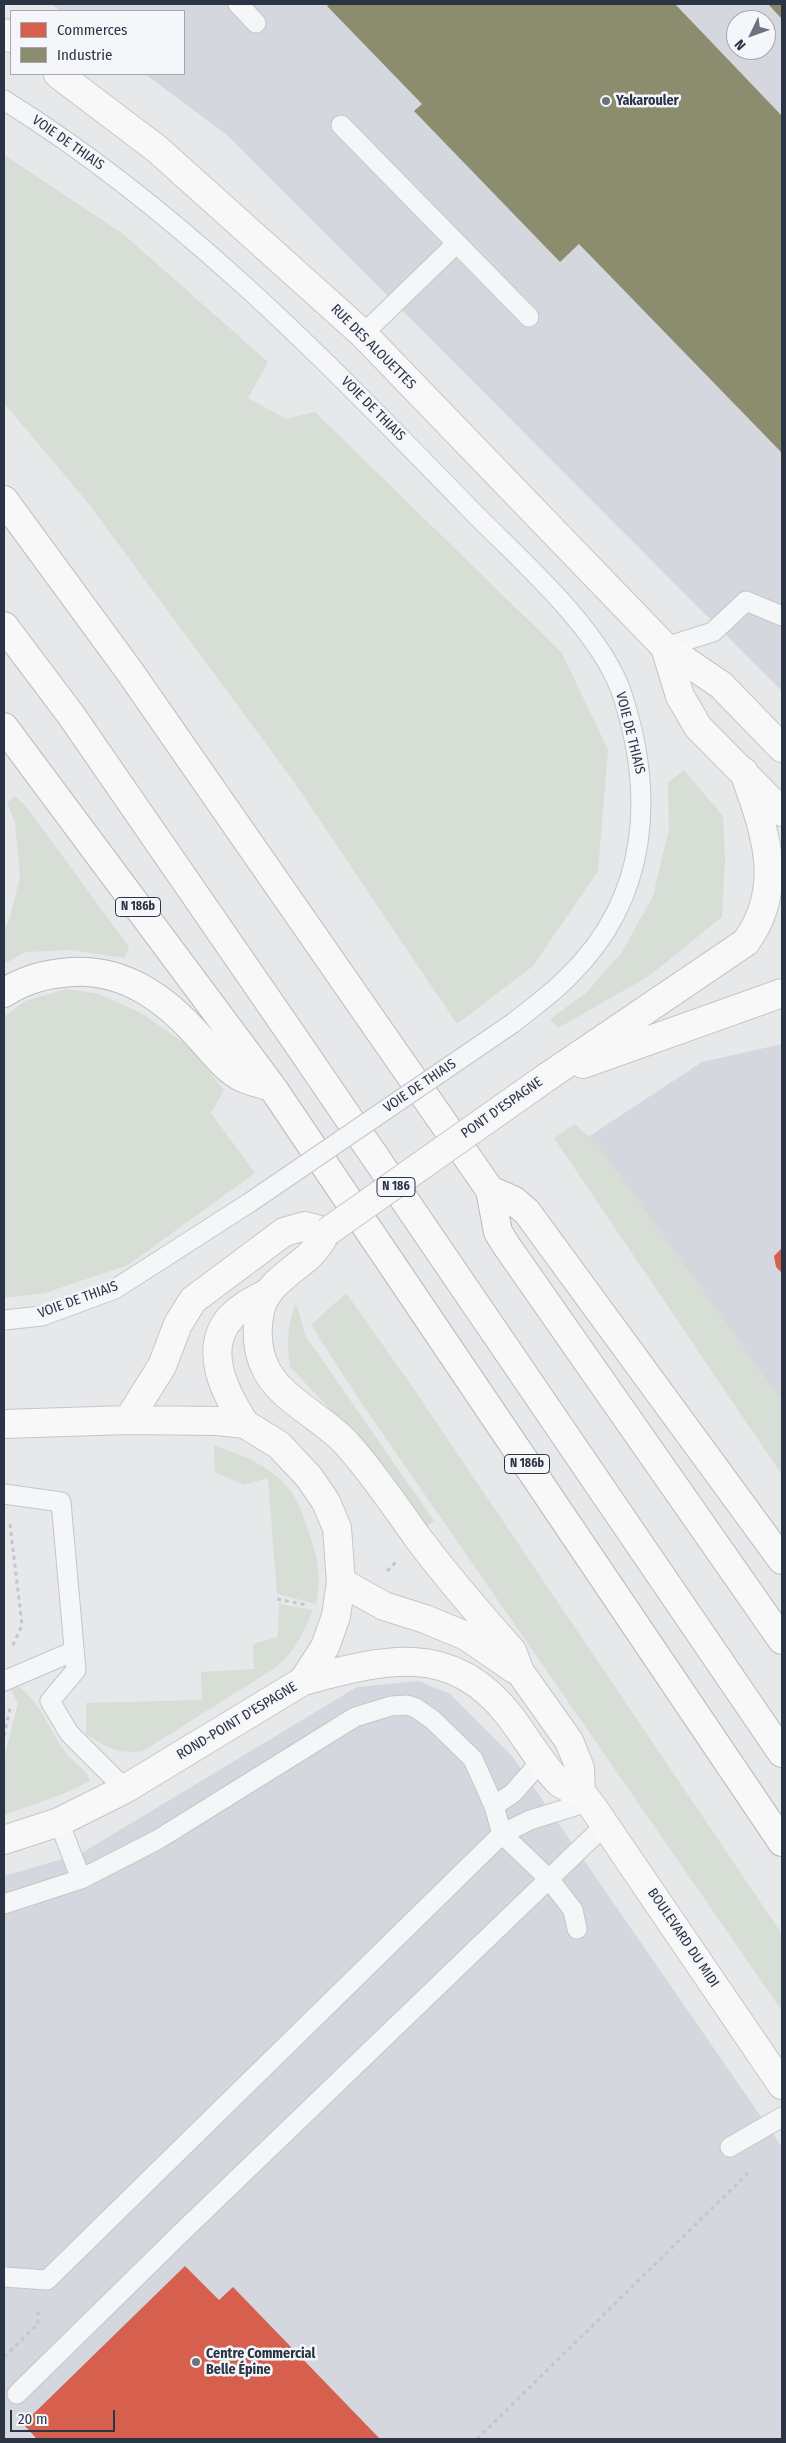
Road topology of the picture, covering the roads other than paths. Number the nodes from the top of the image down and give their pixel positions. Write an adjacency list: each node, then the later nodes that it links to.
1 (238, 4): 2 (lane)
2 (256, 23)
3 (59, 75): 8 (main road, RUE DES ALOUETTES)
4 (4, 100): 25 (lane, VOIE DE THIAIS, bridge)
5 (340, 126): 6 (lane)
6 (456, 244): 7 (lane); 8 (lane)
7 (529, 318)
8 (363, 334): 12 (main road, RUE DES ALOUETTES)
9 (4, 500): 22 (main road)
10 (782, 616): 12 (lane)
11 (4, 626): 37 (main road, N 186)
12 (665, 647): 14 (main road, RUE DES ALOUETTES); 15 (main road, RUE DES ALOUETTES)
13 (4, 727): 21 (main road, N 186b)
14 (782, 748)
15 (744, 772): 16 (main road, RUE DES ALOUETTES); 17 (main road)
16 (782, 812)
17 (771, 921): 20 (main road)
18 (782, 993): 20 (main road, PONT D'ESPAGNE)
19 (4, 994): 21 (main road)
20 (547, 1077): 23 (main road, PONT D'ESPAGNE, bridge)
21 (272, 1087): 46 (main road, N 186b)
22 (490, 1190): 30 (main road); 32 (main road)
23 (327, 1232): 24 (main road, PONT D'ESPAGNE); 26 (main road)
24 (267, 1293): 28 (main road, PONT D'ESPAGNE); 34 (main road)
25 (4, 1320)
26 (128, 1420): 27 (main road, ROND-POINT D'ESPAGNE); 28 (main road, ROND-POINT D'ESPAGNE)
27 (5, 1423)
28 (245, 1424): 31 (main road, ROND-POINT D'ESPAGNE)
29 (4, 1494): 33 (lane)
30 (782, 1560)
31 (342, 1582): 34 (main road); 35 (main road, ROND-POINT D'ESPAGNE)
32 (782, 1640)
33 (75, 1660): 36 (lane); 39 (lane)
34 (520, 1672): 40 (main road)
35 (303, 1680): 38 (main road); 39 (main road, ROND-POINT D'ESPAGNE)
36 (4, 1681)
37 (782, 1753)
38 (542, 1760): 40 (main road); 41 (lane)
39 (124, 1789): 42 (main road, ROND-POINT D'ESPAGNE)
40 (585, 1798): 43 (main road, BOULEVARD DU MIDI); 44 (lane)
41 (494, 1806): 44 (lane); 47 (lane)
42 (59, 1822): 45 (main road, ROND-POINT D'ESPAGNE); 47 (lane)
43 (606, 1825): 48 (lane); 51 (main road, BOULEVARD DU MIDI)
44 (502, 1834): 48 (lane); 54 (lane)
45 (4, 1840)
46 (782, 1842)
47 (81, 1879): 49 (lane)
48 (549, 1879): 50 (lane); 55 (lane)
49 (4, 1904)
50 (577, 1929)
51 (782, 2084)
52 (782, 2117): 53 (lane)
53 (730, 2147)
54 (4, 2277)
55 (18, 2394)

